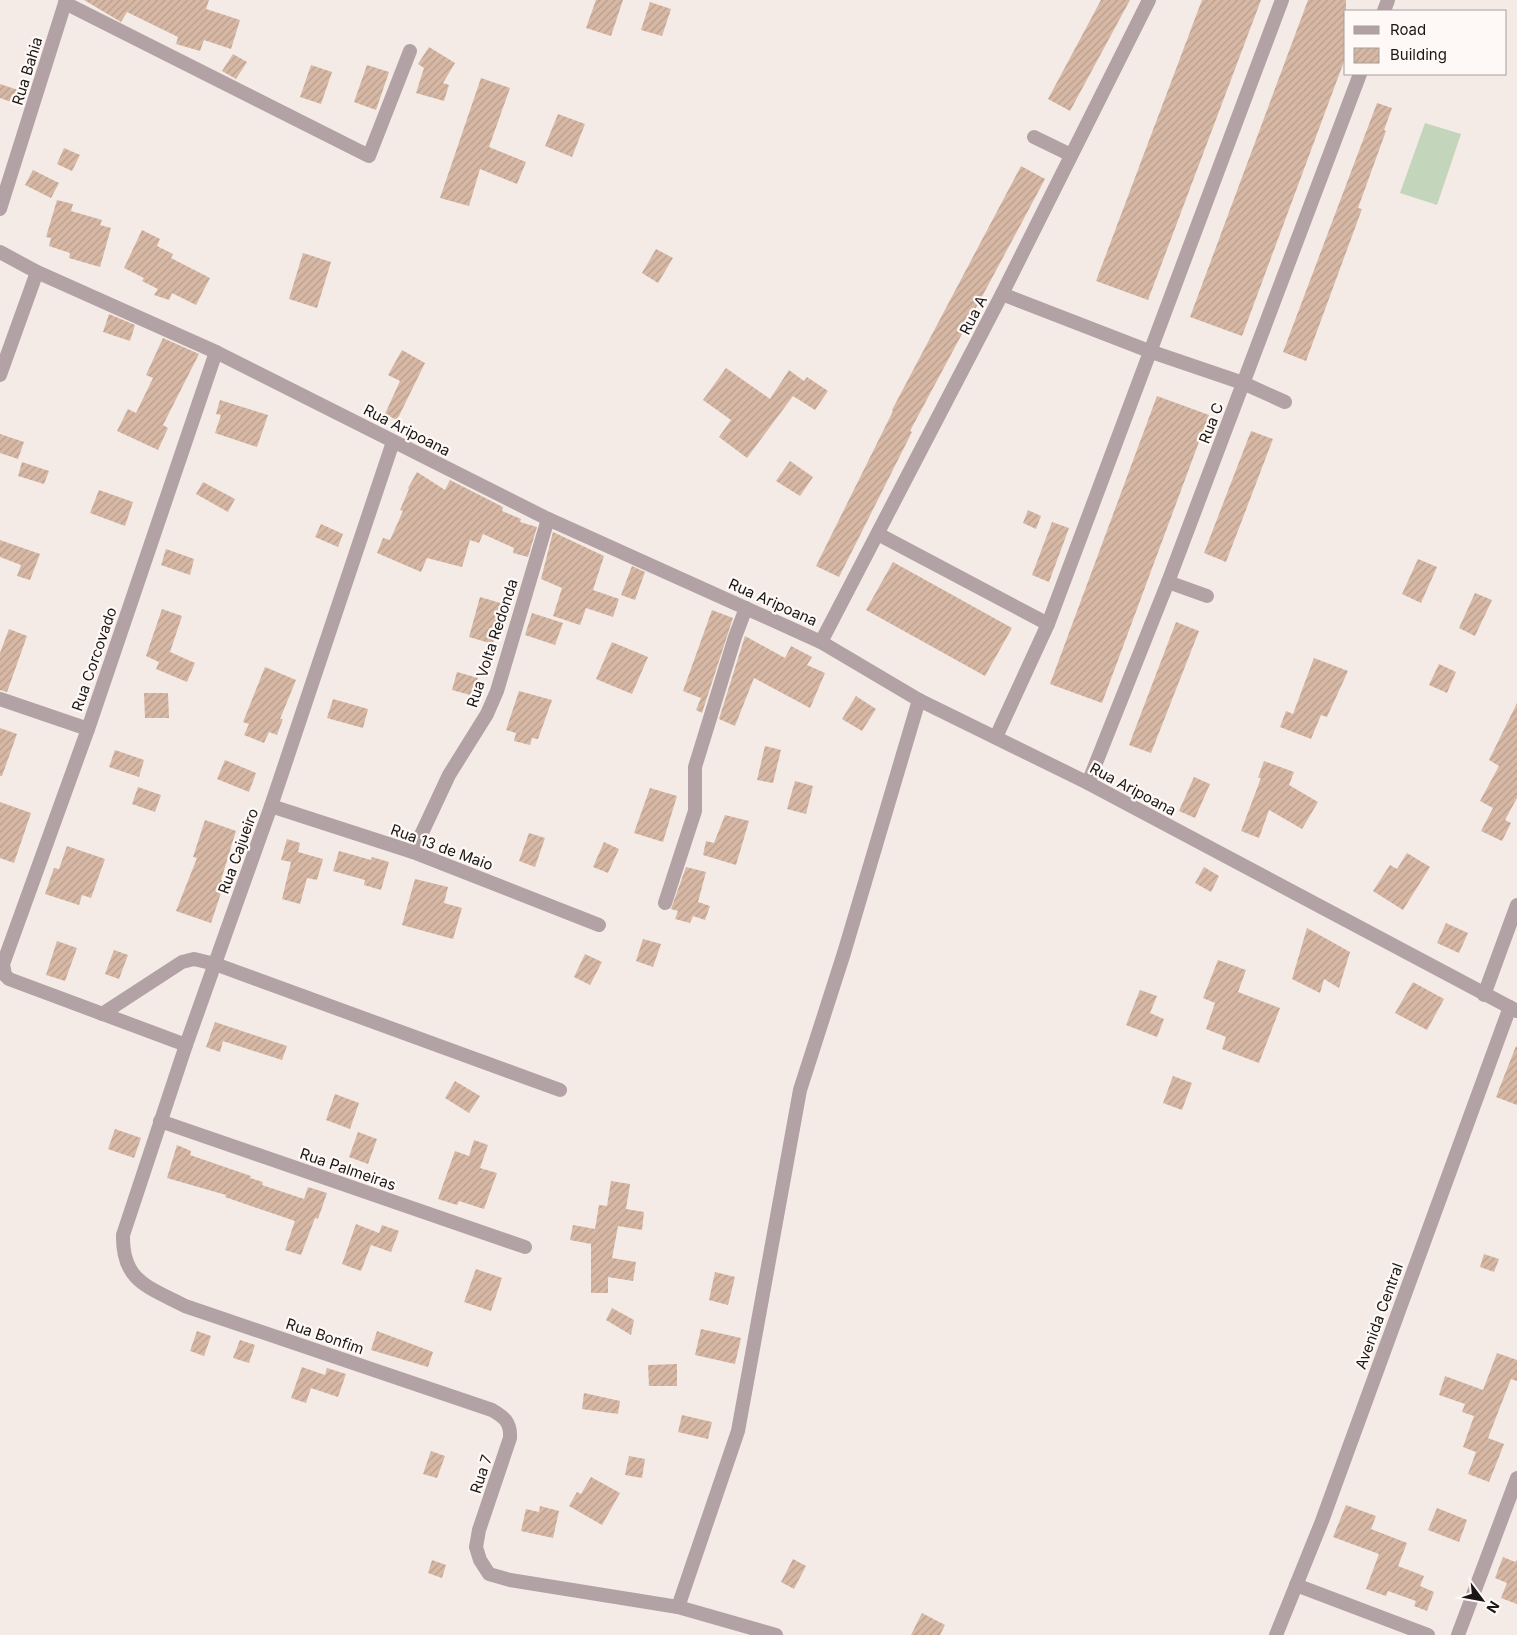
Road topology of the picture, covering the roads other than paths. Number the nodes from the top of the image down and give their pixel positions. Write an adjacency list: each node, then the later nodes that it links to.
1 (1149, 0): 7 (street, Rua A)
2 (1282, 0): 12 (street)
3 (66, 1): 4 (street); 8 (street, Rua Bahia)
4 (410, 51)
5 (1360, 75): 15 (street, Rua C)
6 (1034, 137): 7 (street)
7 (1072, 154): 11 (street, Rua A)
8 (1, 201)
9 (0, 252): 10 (street, Rua Aripoana)
10 (37, 272): 13 (street, Rua Aripoana); 14 (street)
11 (1002, 294): 12 (street); 19 (street, Rua A)
12 (1150, 351): 15 (street); 23 (street)
13 (216, 352): 17 (street, Rua Aripoana); 27 (street, Rua Corcovado)
14 (0, 375)
15 (1243, 383): 16 (street); 20 (street, Rua C)
16 (1285, 402)
17 (393, 442): 18 (street, Rua Aripoana); 30 (street, Rua Cajueiro)
18 (548, 519): 22 (street, Rua Aripoana); 31 (street, Rua Volta Redonda)
19 (878, 534): 23 (street); 24 (street, Rua A)
20 (1168, 582): 21 (street); 29 (street, Rua C)
21 (1207, 596)
22 (746, 608): 24 (street, Rua Aripoana); 32 (street)
23 (1048, 624): 28 (street)
24 (821, 642): 26 (street, Rua Aripoana)
25 (0, 700): 27 (street)
26 (919, 700): 28 (street, Rua Aripoana); 47 (street)
27 (88, 729): 38 (street, Rua Corcovado)
28 (996, 737): 29 (street, Rua Aripoana)
29 (1088, 783): 36 (street, Rua Aripoana)
30 (271, 806): 31 (street, Rua 13 de Maio); 35 (street, Rua Cajueiro)
31 (413, 852): 34 (street, Rua 13 de Maio)
32 (665, 903)
33 (1517, 905): 36 (street)
34 (599, 925)
35 (215, 964): 38 (street); 39 (street, Rua Cajueiro); 40 (street)
36 (1484, 995): 37 (street, Rua Aripoana)
37 (1513, 1009): 46 (street, Avenida Central)
38 (102, 1014): 39 (street)
39 (186, 1045): 41 (street, Rua Cajueiro)
40 (560, 1090)
41 (160, 1121): 42 (street, Rua Palmeiras); 43 (street, Rua Cajueiro)
42 (525, 1247)
43 (130, 1271): 44 (street, Rua Bonfim)
44 (510, 1427): 47 (street, Rua 7)
45 (1517, 1478): 51 (street)
46 (1296, 1585): 49 (street, Avenida Central); 50 (street)
47 (678, 1607): 48 (street)
48 (776, 1635)
49 (1276, 1635)
50 (1428, 1635)
51 (1458, 1635)

